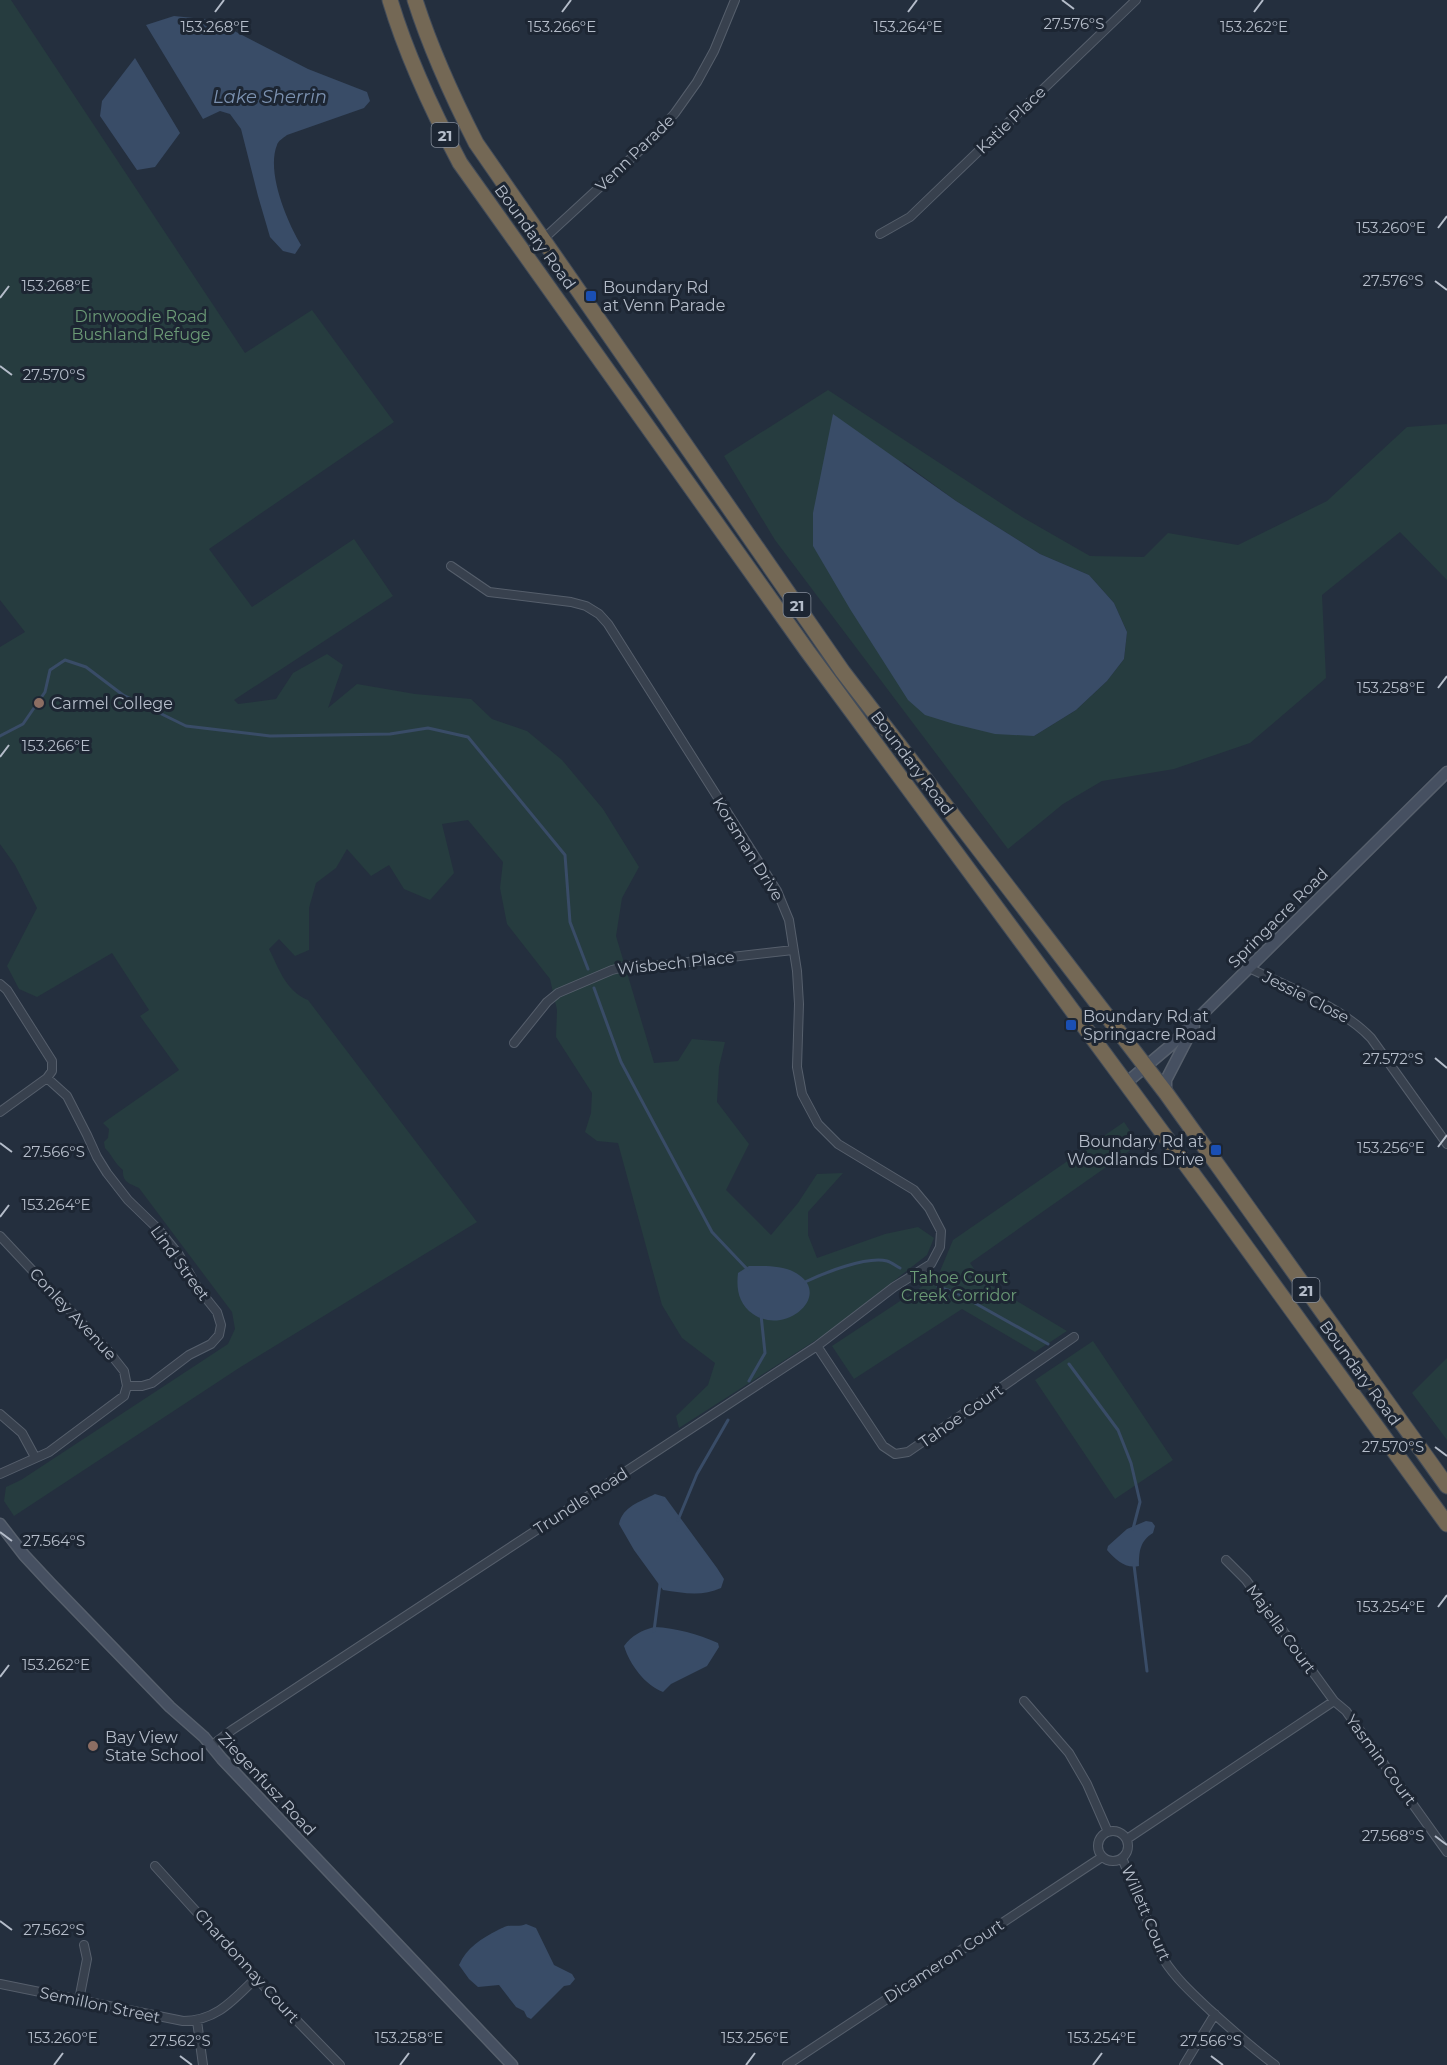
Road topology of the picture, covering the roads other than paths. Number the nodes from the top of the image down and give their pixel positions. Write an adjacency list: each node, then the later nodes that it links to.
1 (390, 0): 7 (highway, Boundary Road / 21)
2 (415, 0): 6 (highway, Boundary Road / 21)
3 (735, 0): 6 (street, Venn Parade)
4 (1136, 0): 5 (street, Katie Place)
5 (880, 234)
6 (543, 240): 7 (street, Venn Parade); 15 (highway, Boundary Road / 21)
7 (526, 255): 17 (highway, Boundary Road / 21)
8 (451, 566): 10 (street, Korsman Drive)
9 (1447, 772): 11 (street, Springacre Road)
10 (793, 950): 14 (street, Wisbech Place); 22 (street, Korsman Drive)
11 (1249, 968): 13 (street, Springacre Road); 20 (street, Jessie Close)
12 (0, 984): 16 (street)
13 (1200, 1015): 15 (street, Springacre Road); 18 (street)
14 (514, 1043)
15 (1145, 1066): 17 (street, Springacre Road); 18 (highway, Boundary Road / 21)
16 (47, 1078): 19 (street); 25 (street, Lind Street)
17 (1126, 1083): 31 (highway, Boundary Road / 21)
18 (1166, 1093): 29 (highway, Boundary Road / 21)
19 (0, 1112)
20 (1447, 1144)
21 (0, 1236): 25 (street, Conley Avenue)
22 (940, 1247): 24 (street, Trundle Road)
23 (1074, 1337): 24 (street, Tahoe Court)
24 (817, 1346): 35 (street, Trundle Road)
25 (127, 1386): 27 (street)
26 (0, 1414): 27 (street)
27 (35, 1457): 28 (street)
28 (0, 1474)
29 (1447, 1486)
30 (0, 1524): 35 (street, Ziegenfusz Road)
31 (1447, 1524)
32 (1226, 1560): 34 (street, Majella Court)
33 (1024, 1701): 36 (street)
34 (1334, 1701): 37 (street); 38 (street, Yasmin Court)
35 (211, 1746): 50 (street, Ziegenfusz Road)
36 (1108, 1832): 37 (street); 39 (street)
37 (1127, 1839): 40 (street)
38 (1447, 1852)
39 (1102, 1857): 40 (street); 51 (street, Dicameron Court)
40 (1122, 1858): 46 (street, Willett Court)
41 (155, 1866): 43 (street, Chardonnay Court)
42 (84, 1945): 45 (street)
43 (257, 1977): 47 (street); 49 (street, Chardonnay Court)
44 (0, 1984): 45 (street, Semillon Street)
45 (79, 2000): 47 (street, Semillon Street)
46 (1215, 2014): 52 (street); 53 (street, Willett Court)
47 (197, 2021): 48 (street)
48 (203, 2065)
49 (340, 2065)
50 (512, 2065)
51 (787, 2065)
52 (1184, 2065)
53 (1275, 2065)

